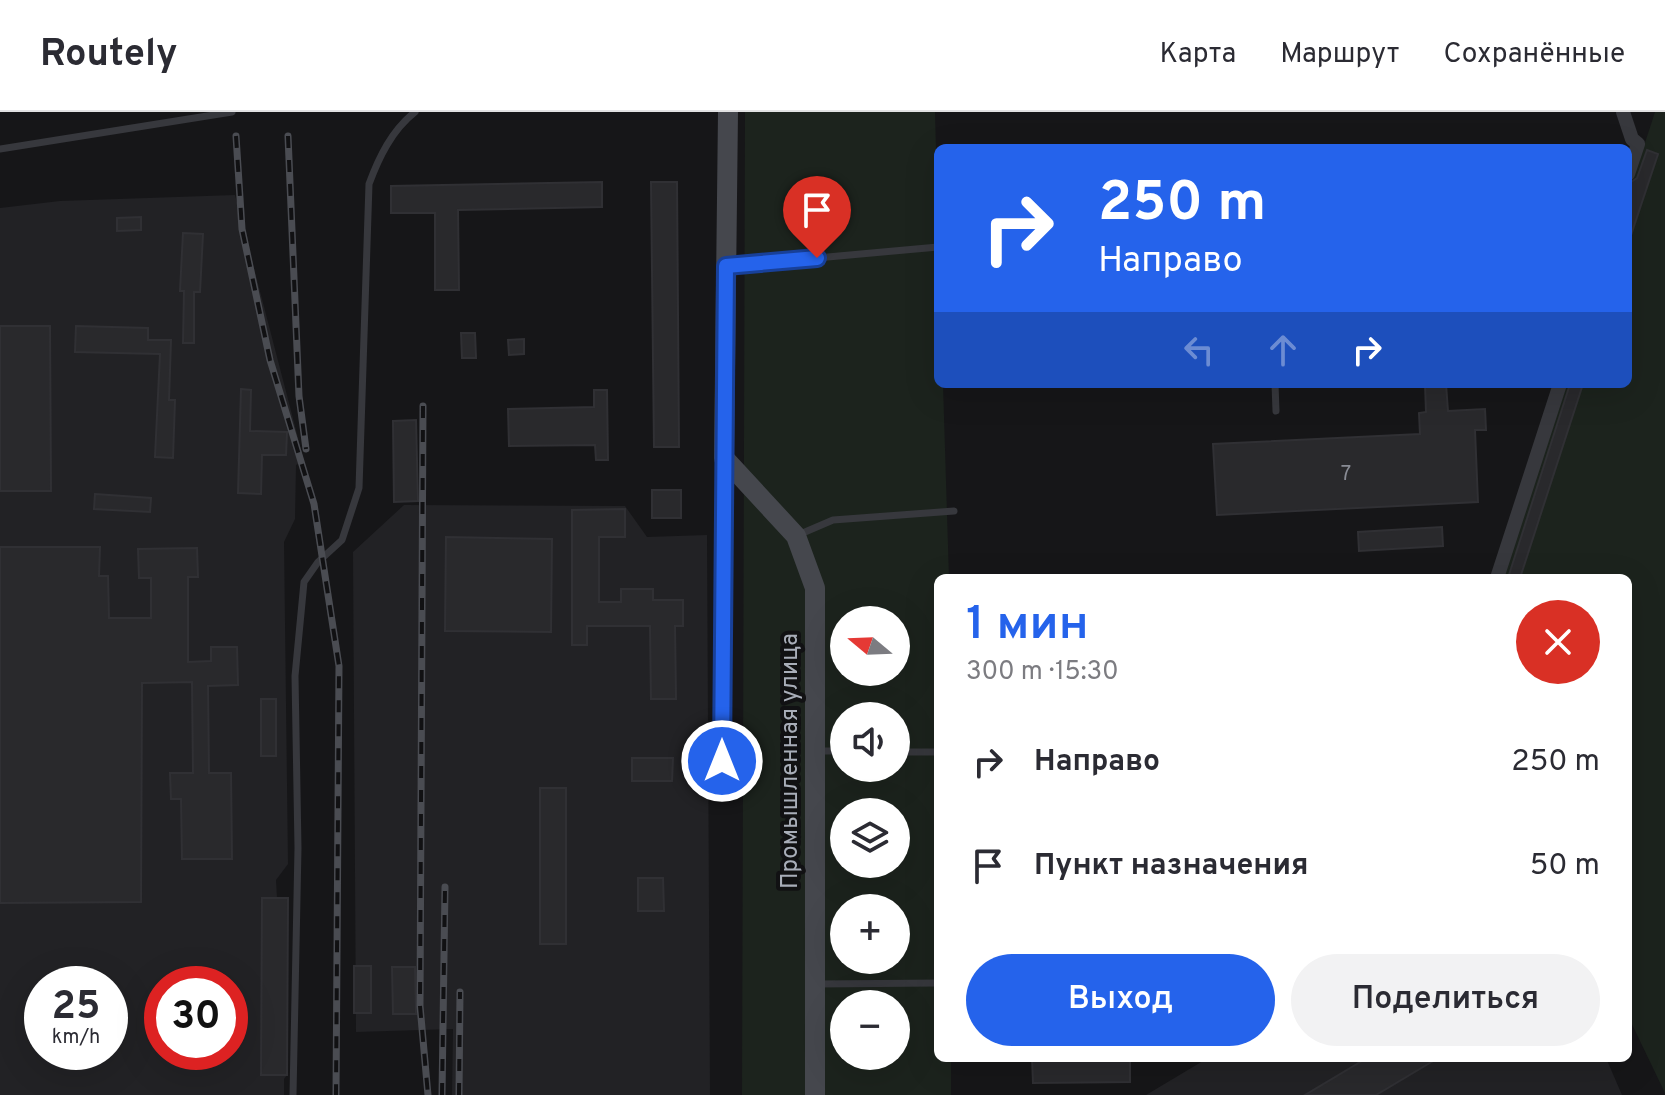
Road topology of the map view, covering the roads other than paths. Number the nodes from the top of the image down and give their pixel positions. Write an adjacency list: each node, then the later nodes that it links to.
1 (232, 112): 5 (lane)
2 (415, 112): 23 (lane)
3 (728, 112): 8 (street)
4 (1623, 112): 6 (street)
5 (0, 149)
6 (1632, 162)
7 (934, 247): 8 (lane)
8 (726, 266): 12 (street)
9 (1275, 388): 11 (lane)
10 (1559, 388): 15 (street)
11 (1276, 411)
12 (724, 458): 14 (street, Промышленная улица); 20 (street)
13 (954, 511): 14 (lane)
14 (796, 536): 16 (street, Промышленная улица)
15 (1498, 574)
16 (815, 751): 17 (lane); 22 (street, Промышленная улица)
17 (830, 751)
18 (910, 752): 19 (lane)
19 (934, 752)
20 (722, 761)
21 (934, 983): 22 (lane)
22 (816, 984): 24 (street, Промышленная улица)
23 (293, 1095)
24 (815, 1095)

